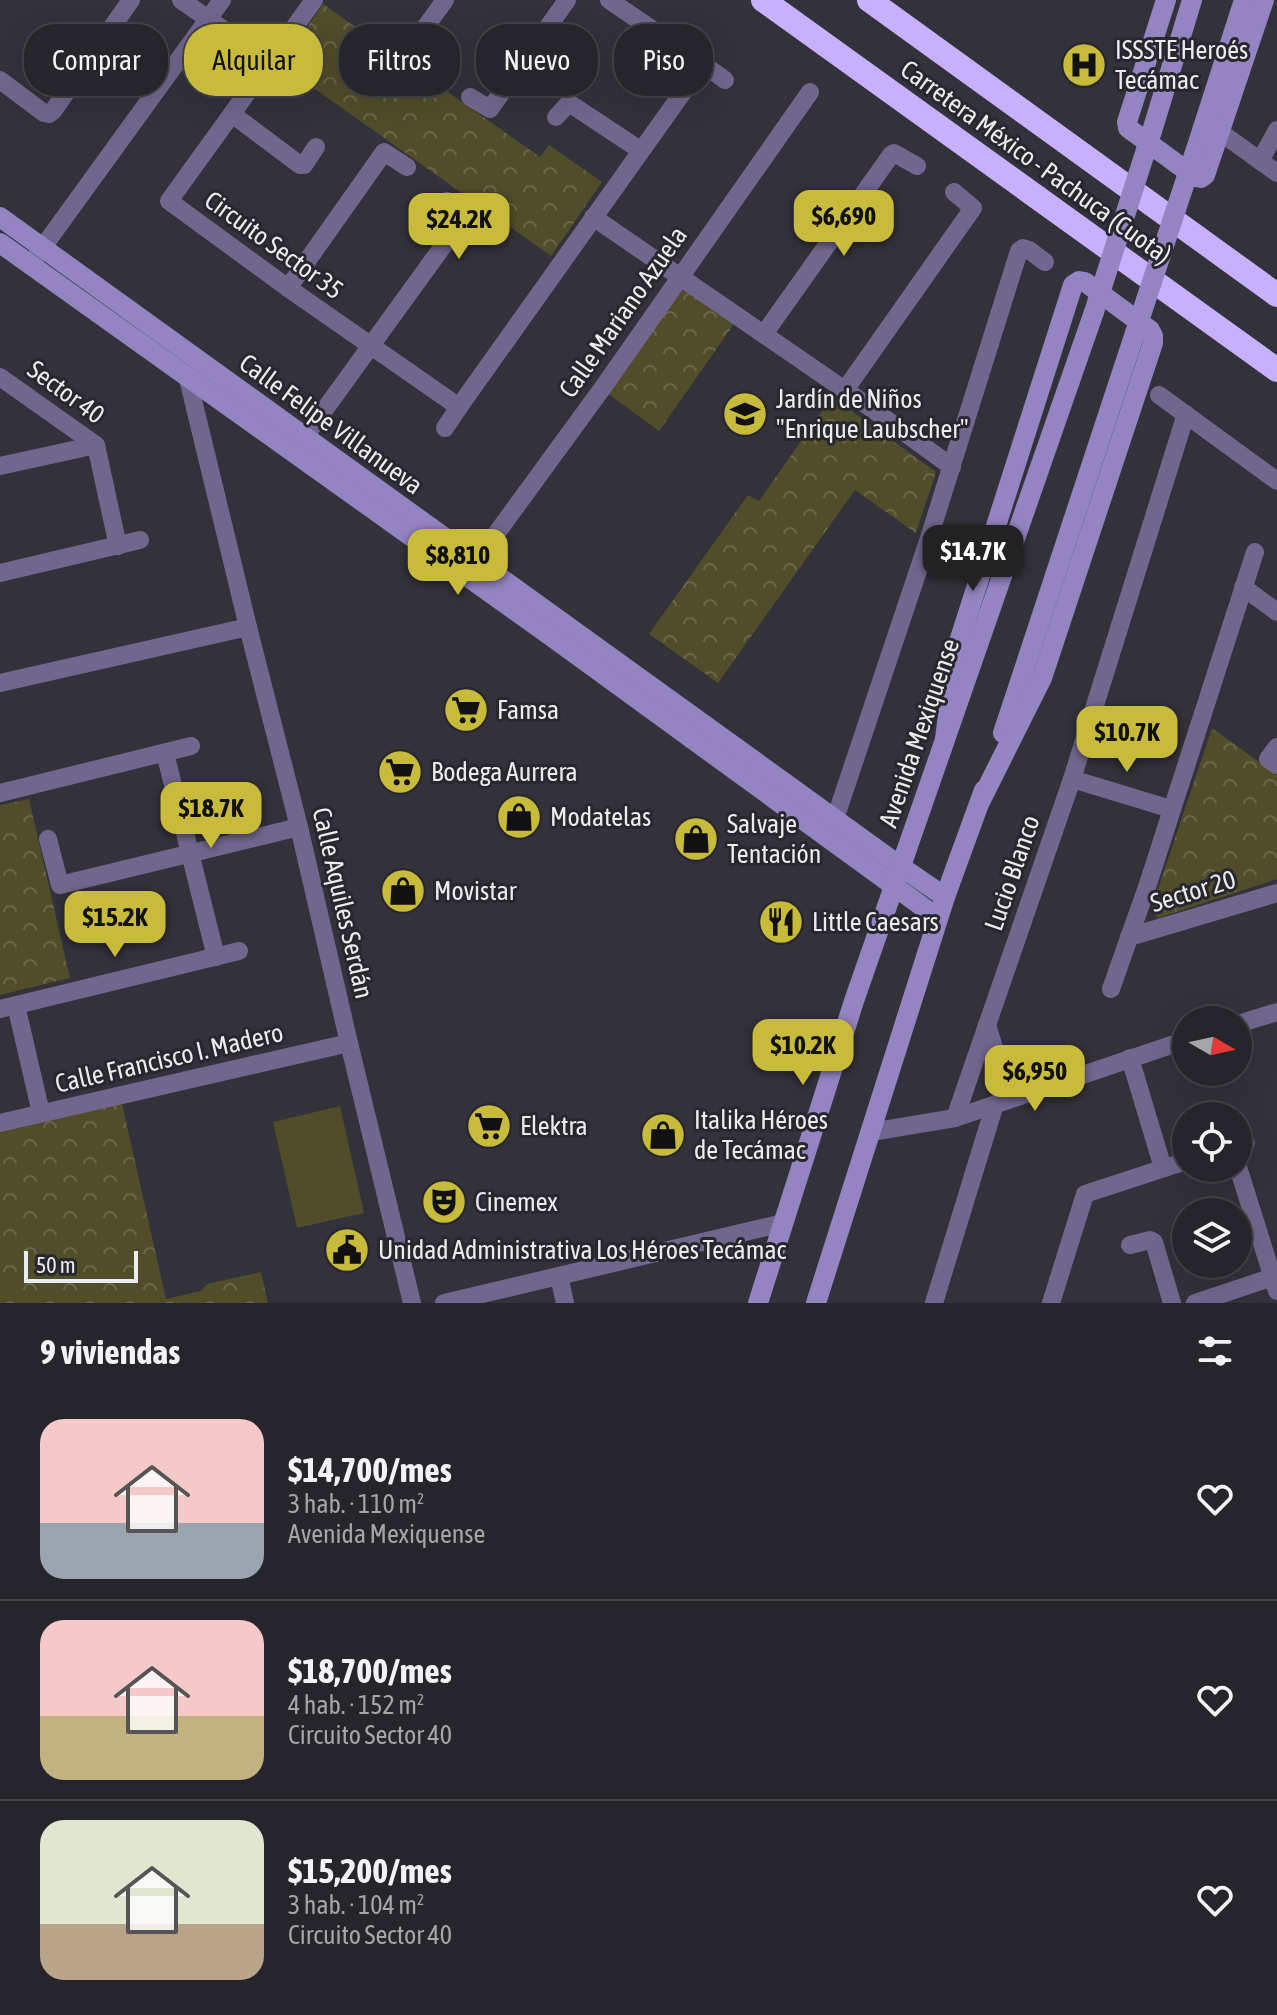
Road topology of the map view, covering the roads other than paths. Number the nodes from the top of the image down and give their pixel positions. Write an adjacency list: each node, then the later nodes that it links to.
1 (131, 0): 20 (street)
2 (181, 0): 14 (street)
3 (222, 0): 14 (street)
4 (314, 0): 16 (street, Circuito Sector 35)
5 (445, 0): 17 (street)
6 (567, 0): 25 (street)
7 (609, 0): 18 (street)
8 (763, 0): 49 (highway, Carretera México - Pachuca (Cuota))
9 (869, 0): 46 (highway, Carretera México - Pachuca (Cuota))
10 (1166, 0): 29 (main road)
11 (1192, 0): 72 (main road, Avenida Mexiquense, bridge)
12 (1244, 0): 79 (main road, bridge)
13 (1264, 0): 29 (main road)
14 (208, 19): 15 (street); 41 (street)
15 (215, 24)
16 (297, 24)
17 (428, 24)
18 (644, 24)
19 (713, 71): 21 (street)
20 (0, 80)
21 (725, 80)
22 (810, 92): 44 (street, Calle Mariano Azuela)
23 (245, 96): 26 (street, Circuito Sector 35)
24 (680, 96): 31 (street)
25 (470, 97)
26 (232, 114): 30 (street); 45 (street, Circuito Sector 35)
27 (556, 117): 31 (street)
28 (1277, 130): 32 (street)
29 (1220, 132): 32 (street)
30 (316, 147)
31 (640, 150): 39 (street)
32 (1260, 161): 35 (street)
33 (917, 166): 47 (street)
34 (407, 167): 45 (street)
35 (1277, 173)
36 (954, 192): 52 (street)
37 (447, 201): 48 (street)
38 (0, 217): 41 (main road, Calle Felipe Villanueva)
39 (593, 217): 44 (street); 54 (street)
40 (0, 243): 43 (main road, Calle Felipe Villanueva)
41 (43, 248): 43 (street); 57 (main road, Calle Felipe Villanueva)
42 (1045, 262): 61 (street)
43 (30, 265): 50 (main road, Calle Felipe Villanueva)
44 (679, 276): 47 (street); 66 (street, Calle Mariano Azuela)
45 (288, 288): 48 (street, Circuito Sector 35)
46 (1277, 295)
47 (764, 334): 52 (street)
48 (371, 347): 54 (street, Circuito Sector 35); 58 (street)
49 (1277, 370)
50 (187, 375): 57 (main road, Calle Felipe Villanueva); 70 (street, Calle Aquiles Serdán)
51 (0, 377): 59 (street, Sector 40)
52 (845, 390): 61 (street)
53 (1159, 395): 55 (street)
54 (459, 407): 56 (street)
55 (1186, 414): 62 (street); 77 (street, Lucio Blanco)
56 (445, 428)
57 (279, 431): 58 (main road, Calle Felipe Villanueva); 86 (main road, Calle Felipe Villanueva)
58 (304, 438): 66 (main road, Calle Felipe Villanueva)
59 (96, 445): 60 (street); 64 (street, Sector 40)
60 (0, 466)
61 (952, 467): 81 (street)
62 (1277, 481)
63 (140, 540): 64 (street)
64 (118, 546): 67 (street)
65 (1255, 552): 68 (street, Sector 20)
66 (477, 560): 81 (main road, Calle Felipe Villanueva)
67 (0, 573)
68 (1243, 587): 69 (street); 80 (street, Sector 20)
69 (1277, 612)
70 (248, 627): 71 (street); 82 (street, Calle Aquiles Serdán)
71 (0, 683)
72 (945, 739): 79 (main road); 85 (main road, Avenida Mexiquense)
73 (191, 746): 75 (street)
74 (1277, 747): 76 (street)
75 (165, 753): 78 (street); 84 (street)
76 (1277, 765)
77 (1072, 779): 80 (street); 97 (street, Lucio Blanco)
78 (0, 793)
79 (980, 802): 87 (main road)
80 (1171, 809): 90 (street, Sector 20)
81 (835, 819): 85 (main road, Calle Felipe Villanueva)
82 (299, 827): 84 (street); 98 (street, Calle Aquiles Serdán)
83 (48, 839): 84 (street)
84 (191, 854): 92 (street)
85 (900, 866): 86 (main road, Avenida Mexiquense); 87 (main road, Calle Felipe Villanueva)
86 (893, 887): 89 (main road, Calle Felipe Villanueva); 109 (main road, Avenida Mexiquense)
87 (945, 897): 89 (main road)
88 (1275, 900): 90 (street, Sector 20)
89 (938, 918): 105 (main road)
90 (1129, 937): 93 (street, Sector 20)
91 (239, 951): 92 (street)
92 (216, 957): 94 (street)
93 (1111, 989)
94 (8, 1007): 102 (street)
95 (1277, 1012): 96 (street)
96 (1252, 1020)
97 (987, 1025): 101 (street); 103 (street, Lucio Blanco)
98 (349, 1043): 102 (street, Calle Francisco I. Madero); 113 (street, Calle Aquiles Serdán)
99 (1172, 1044): 100 (street)
100 (1130, 1058): 101 (street); 107 (street)
101 (1002, 1101): 103 (street); 118 (street)
102 (41, 1113): 104 (street, Calle Francisco I. Madero)
103 (955, 1118): 105 (street)
104 (0, 1123)
105 (871, 1132): 117 (main road)
106 (1172, 1165): 107 (street)
107 (1163, 1168): 119 (street)
108 (1243, 1182): 112 (street)
109 (783, 1223): 111 (street); 116 (main road, Avenida Mexiquense)
110 (1130, 1245): 120 (street)
111 (559, 1276): 114 (street); 115 (street)
112 (1275, 1284): 121 (street)
113 (412, 1303)
114 (444, 1303)
115 (565, 1303)
116 (758, 1303)
117 (816, 1303)
118 (934, 1303)
119 (1051, 1303)
120 (1172, 1303)
121 (1195, 1303)

